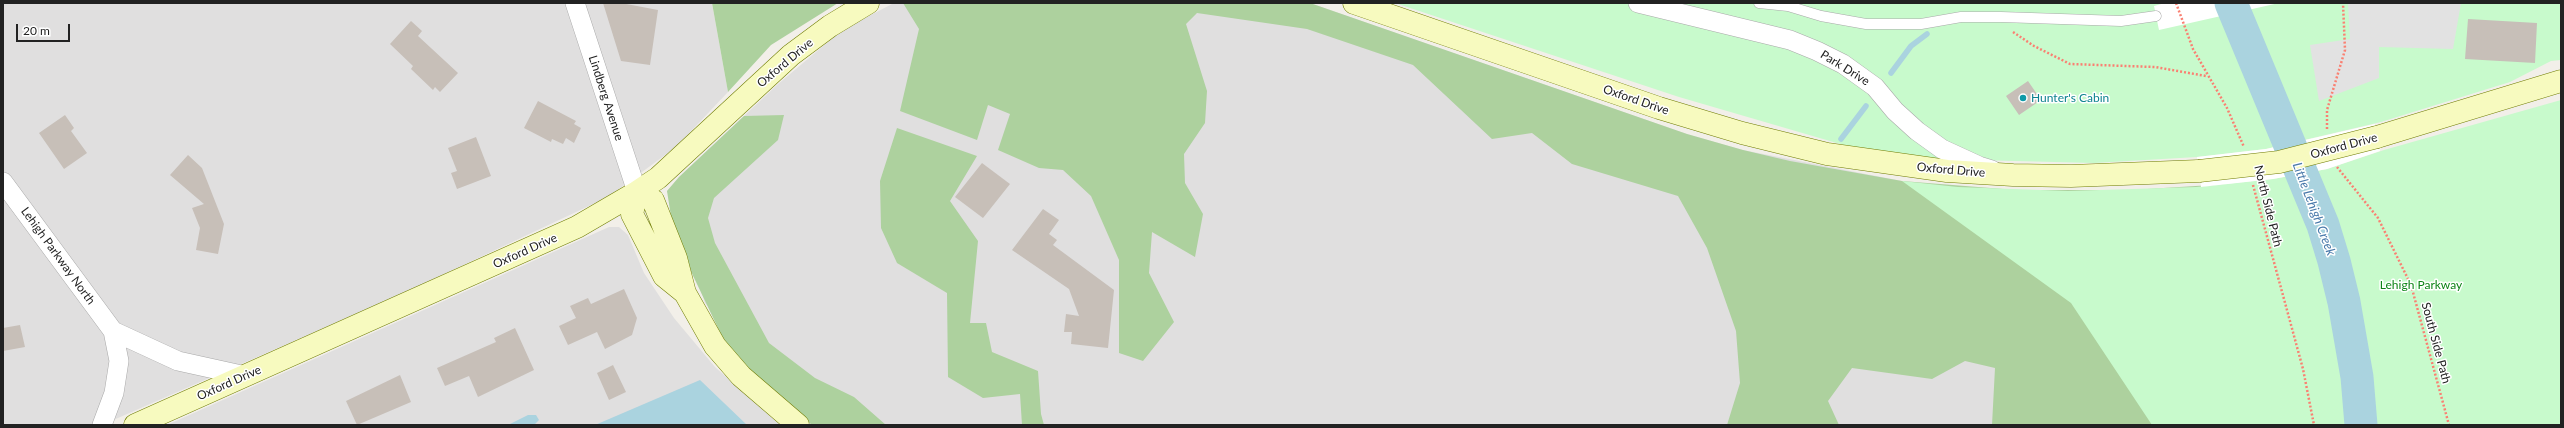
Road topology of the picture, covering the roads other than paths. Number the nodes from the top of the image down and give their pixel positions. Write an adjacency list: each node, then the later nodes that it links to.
1 (575, 3): 11 (street, Lindberg Avenue)
2 (868, 3): 11 (main road, Oxford Drive)
3 (1354, 3): 9 (main road, Oxford Drive)
4 (1678, 3): 6 (lane, Park Drive)
5 (1759, 3): 7 (lane)
6 (1646, 5): 9 (street, Park Drive)
7 (2156, 16)
8 (2561, 81): 9 (main road, Oxford Drive, bridge)
9 (2013, 175)
10 (3, 182): 12 (street, Lehigh Parkway North)
11 (637, 192): 13 (main road, Oxford Drive); 16 (main road)
12 (113, 331): 13 (street, Lehigh Parkway North); 14 (street, Lehigh Parkway North)
13 (246, 376): 15 (main road, Oxford Drive)
14 (102, 425)
15 (135, 425)
16 (798, 425)

